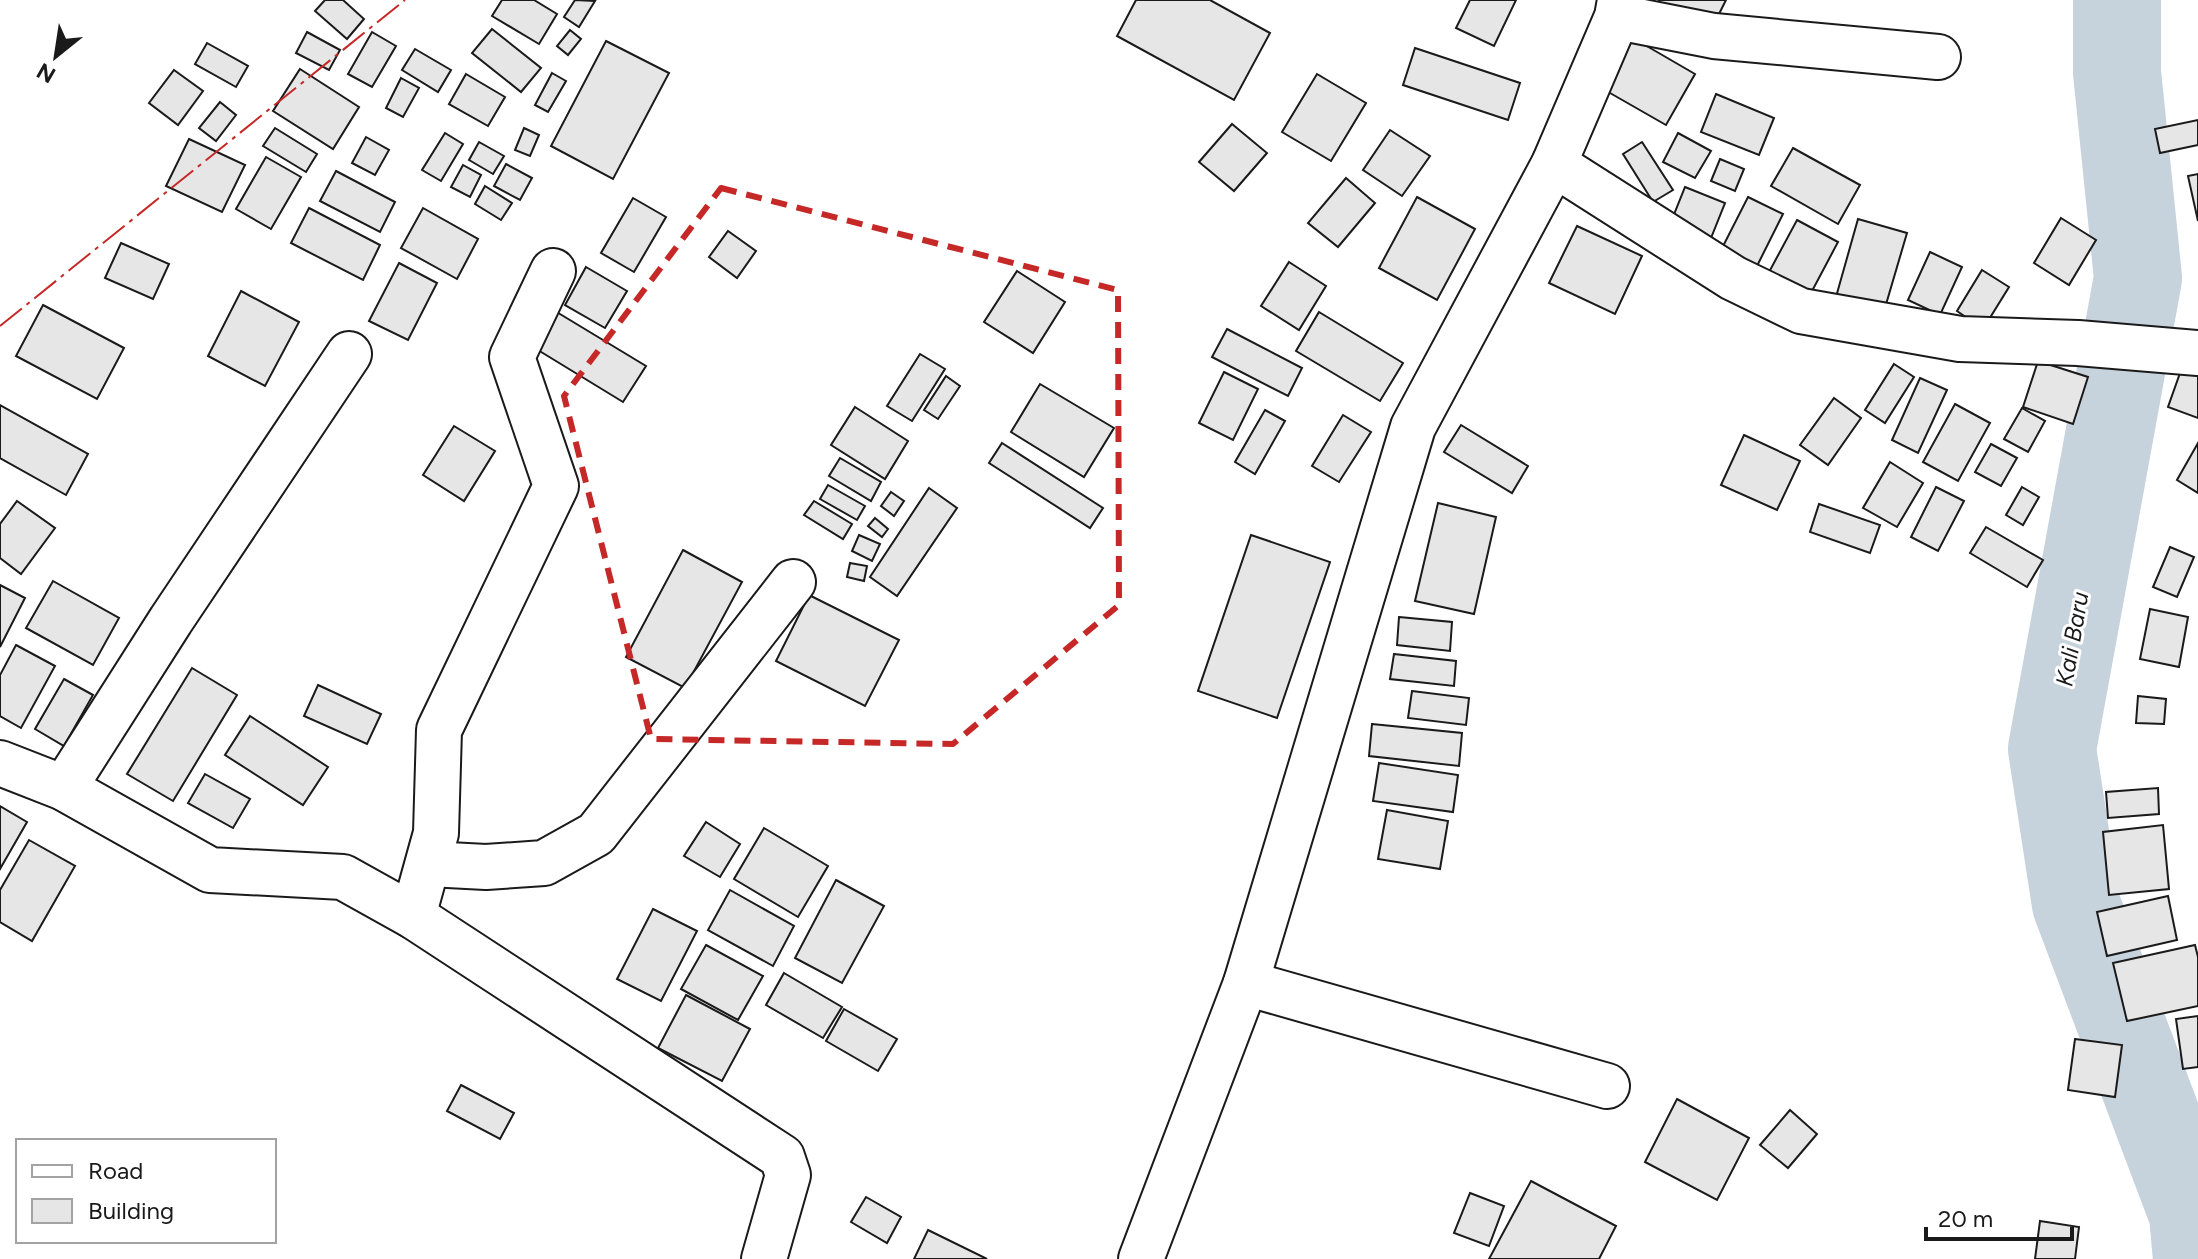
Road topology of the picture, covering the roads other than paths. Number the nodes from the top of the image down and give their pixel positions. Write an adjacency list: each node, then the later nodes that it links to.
1 (1619, 9): 2 (street); 3 (street)
2 (1938, 57)
3 (1554, 164): 5 (street); 12 (street)
4 (553, 271): 10 (street)
5 (2189, 352)
6 (349, 354): 9 (street)
7 (793, 582): 10 (street)
8 (0, 763): 9 (street)
9 (64, 788): 11 (street)
10 (429, 864): 11 (street)
11 (413, 916): 14 (street)
12 (1246, 983): 13 (street); 15 (street)
13 (1607, 1086)
14 (764, 1259)
15 (1141, 1259)

